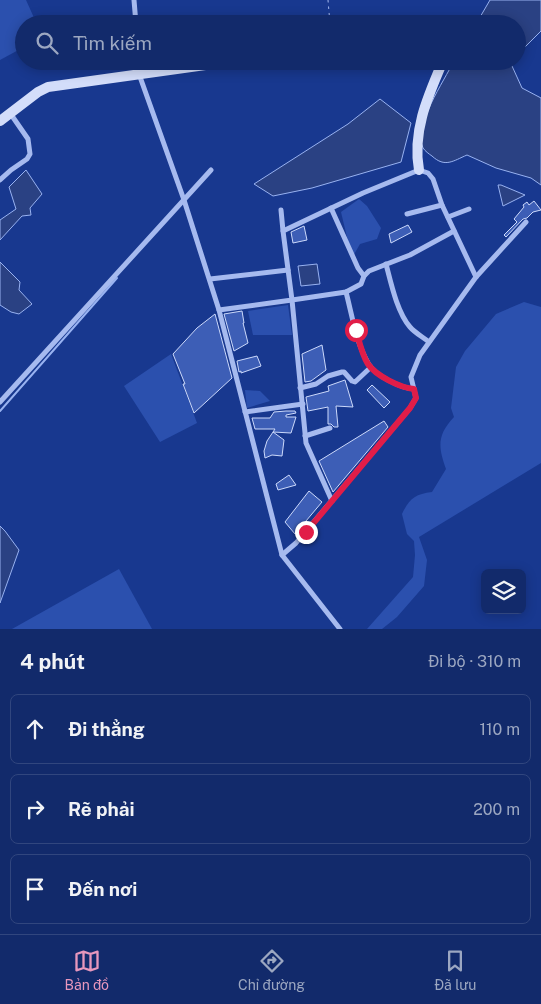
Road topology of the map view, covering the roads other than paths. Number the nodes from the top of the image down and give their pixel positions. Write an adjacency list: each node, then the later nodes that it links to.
1 (134, 0): 2 (street)
2 (135, 15)
3 (140, 70): 6 (street)
4 (169, 70): 6 (street)
5 (439, 70): 10 (street)
6 (140, 74): 7 (street); 12 (street)
7 (10, 113): 8 (street); 11 (street)
8 (0, 121)
9 (211, 170): 12 (street)
10 (419, 170): 13 (street); 14 (street)
11 (0, 180)
12 (184, 200): 26 (street); 34 (street)
13 (442, 205): 17 (street); 18 (street)
14 (331, 208): 20 (street); 24 (street)
15 (469, 209): 18 (street)
16 (281, 210): 20 (street)
17 (407, 214)
18 (448, 217): 21 (street)
19 (526, 222): 25 (street)
20 (283, 231): 23 (street)
21 (454, 231): 22 (street); 25 (street)
22 (386, 264): 24 (street); 30 (street)
23 (288, 270): 26 (street); 28 (street)
24 (364, 276): 27 (street)
25 (476, 277): 30 (street)
26 (210, 278): 29 (street)
27 (346, 292): 28 (street); 31 (street)
28 (292, 300): 29 (street); 32 (street)
29 (219, 310): 36 (street)
30 (429, 342): 33 (street)
31 (371, 367): 32 (street); 33 (street)
32 (300, 388): 35 (street)
33 (414, 389): 39 (street)
34 (0, 402)
35 (303, 404): 36 (street); 38 (street)
36 (245, 412): 40 (street)
37 (330, 428): 38 (street)
38 (305, 436): 39 (street)
39 (332, 501): 40 (street)
40 (282, 555): 41 (street)
41 (340, 629)

